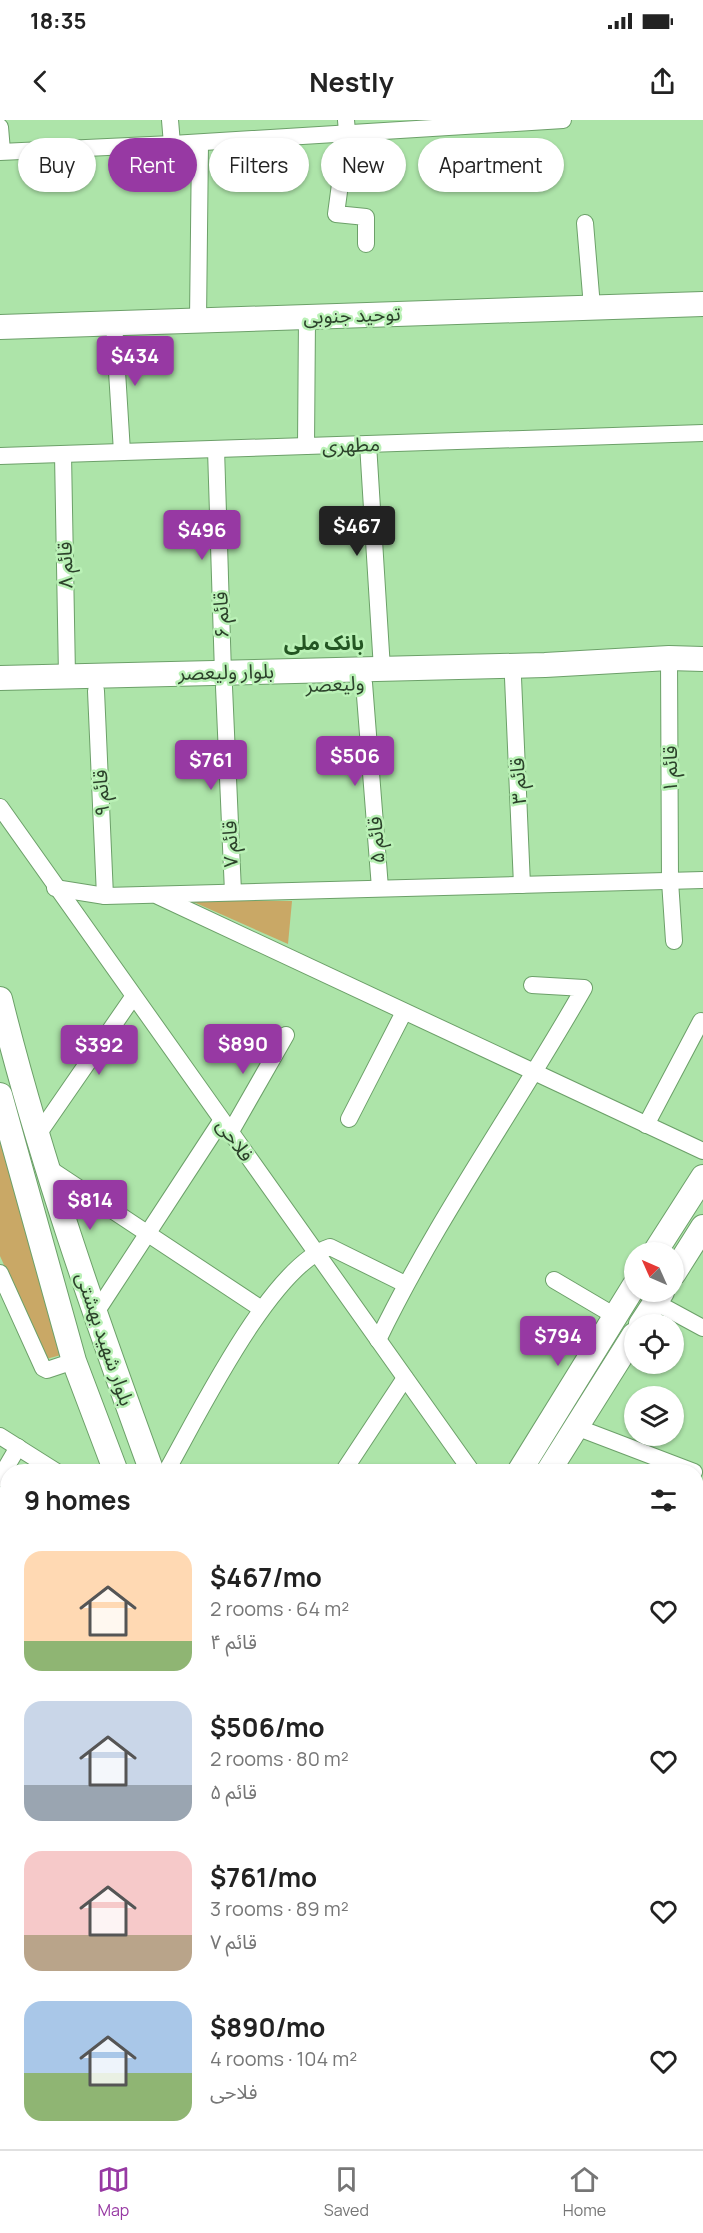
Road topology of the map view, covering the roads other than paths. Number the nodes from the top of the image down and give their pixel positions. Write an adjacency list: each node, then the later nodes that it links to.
1 (170, 120): 5 (street)
2 (563, 120): 3 (street)
3 (346, 126): 7 (street); 11 (street)
4 (0, 127): 9 (street)
5 (172, 138)
6 (197, 143): 7 (street)
7 (200, 143): 15 (street)
8 (108, 147): 9 (street)
9 (1, 152)
10 (585, 223): 13 (street)
11 (366, 244)
12 (703, 304): 13 (street, توحید جنوبی)
13 (592, 307): 14 (street, توحید جنوبی)
14 (307, 317): 15 (street, توحید جنوبی); 20 (street)
15 (198, 320): 16 (street, توحید جنوبی)
16 (114, 323): 17 (street, توحید جنوبی); 22 (street)
17 (0, 327)
18 (703, 433): 19 (street, مطهری)
19 (368, 444): 20 (street, مطهری); 28 (street, قائم ۵)
20 (306, 446): 21 (street, مطهری)
21 (216, 449): 22 (street, مطهری); 31 (street, قائم ۶)
22 (122, 452): 23 (street, مطهری)
23 (63, 454): 24 (street, مطهری); 27 (street, قائم ۸)
24 (0, 456)
25 (703, 659): 26 (street, ولیعصر)
26 (670, 666): 28 (street, بلوار ولیعصر); 30 (street, ولیعصر); 36 (street, قائم ۱)
27 (67, 676): 29 (street, بلوار ولیعصر); 31 (street, بلوار ولیعصر)
28 (373, 676): 30 (street, ولیعصر); 31 (street, بلوار ولیعصر); 39 (street, قائم ۵)
29 (0, 678)
30 (513, 678): 37 (street, قائم ۳)
31 (223, 680): 32 (street); 40 (street, قائم ۷)
32 (96, 691): 33 (street); 42 (street, قائم ۹)
33 (0, 694)
34 (0, 807): 38 (street, فلاحی)
35 (703, 880): 36 (street)
36 (670, 881): 37 (street); 43 (street, قائم ۱)
37 (522, 885): 39 (street)
38 (55, 888): 42 (street); 45 (street, فلاحی)
39 (380, 888): 40 (street)
40 (232, 892): 41 (street)
41 (154, 895): 42 (street); 47 (street)
42 (105, 896)
43 (674, 941)
44 (532, 985): 50 (street)
45 (133, 997): 54 (street, فلاحی); 55 (street)
46 (0, 999): 55 (street, بلوار شهید بهشتی)
47 (404, 1012): 50 (street); 52 (street)
48 (701, 1022): 53 (street)
49 (286, 1035): 54 (street)
50 (536, 1073): 53 (street); 66 (street)
51 (0, 1095): 75 (street, بلوار شهید بهشتی)
52 (349, 1119)
53 (646, 1125): 56 (street)
54 (226, 1127): 60 (street); 62 (street, فلاحی)
55 (37, 1136): 57 (street, بلوار شهید بهشتی)
56 (703, 1151)
57 (47, 1167): 60 (street); 70 (street, بلوار شهید بهشتی)
58 (703, 1177): 61 (street)
59 (703, 1227): 63 (street)
60 (147, 1234): 69 (street); 70 (street)
61 (662, 1242)
62 (315, 1252): 66 (street); 69 (street); 73 (street, فلاحی)
63 (684, 1258)
64 (0, 1273): 75 (street)
65 (554, 1280): 71 (street)
66 (405, 1284): 73 (street)
67 (624, 1302): 71 (street)
68 (666, 1302): 72 (street)
69 (260, 1308): 84 (street)
70 (95, 1314): 83 (street, بلوار شهید بهشتی)
71 (615, 1316): 87 (street)
72 (703, 1328)
73 (378, 1340): 76 (street, فلاحی)
74 (624, 1351): 77 (street)
75 (74, 1361): 82 (street, بلوار شهید بهشتی)
76 (405, 1378): 85 (street); 86 (street, فلاحی)
77 (576, 1426): 88 (street); 89 (street)
78 (0, 1436): 79 (street)
79 (18, 1447): 80 (street); 81 (street)
80 (8, 1464)
81 (45, 1464)
82 (113, 1464)
83 (149, 1464)
84 (171, 1464)
85 (348, 1464)
86 (466, 1464)
87 (524, 1464)
88 (553, 1464)
89 (674, 1464)

